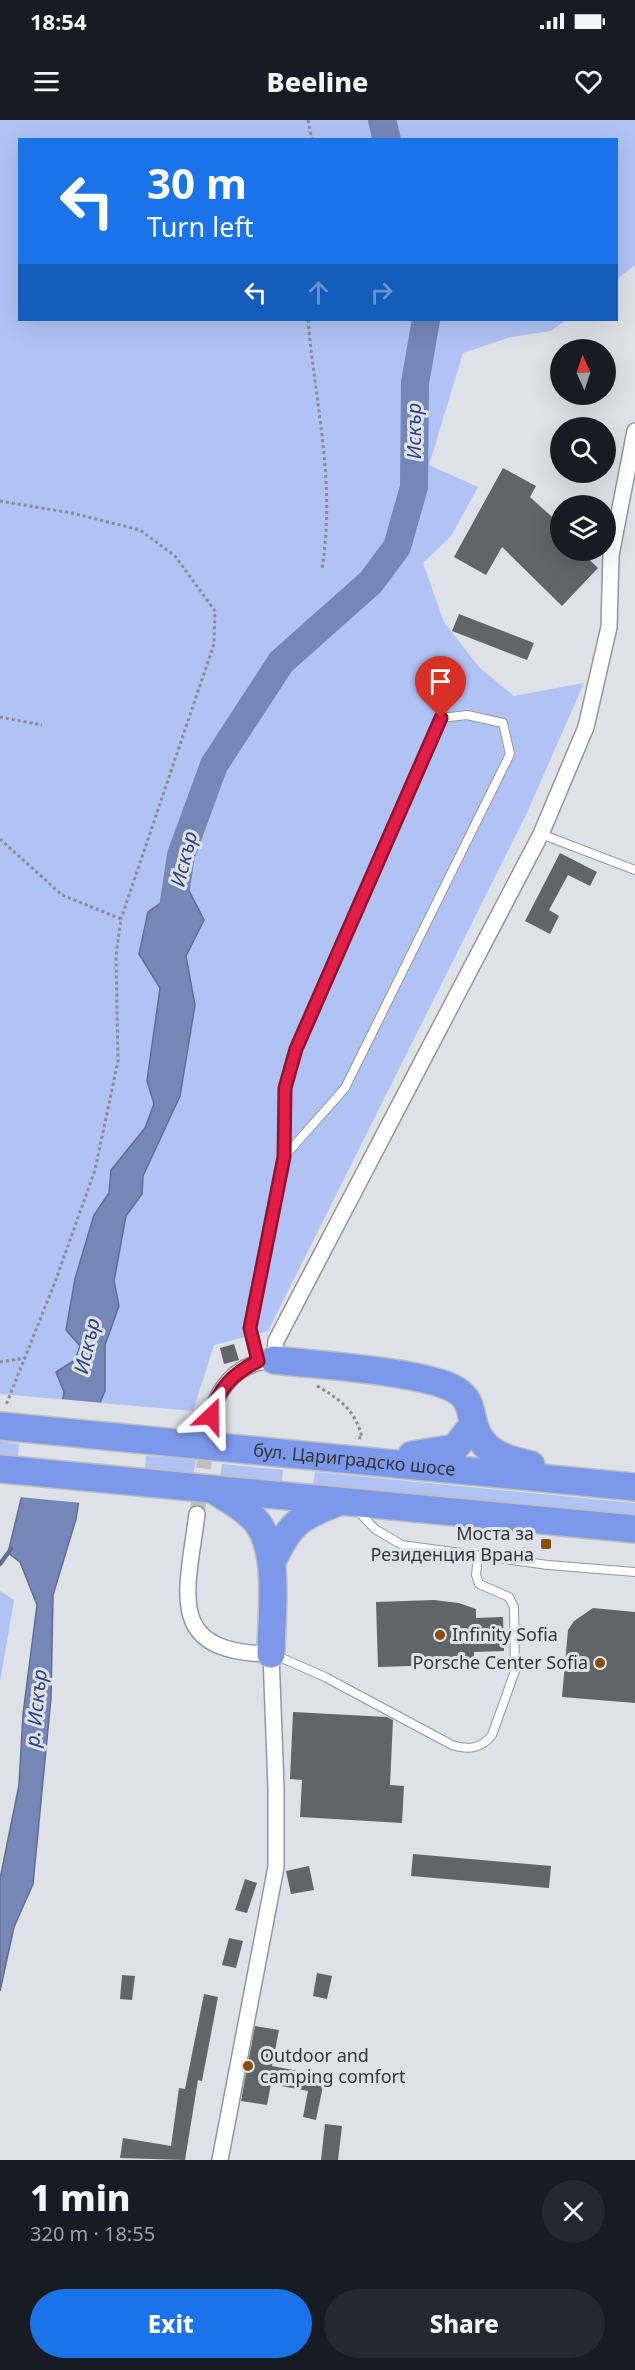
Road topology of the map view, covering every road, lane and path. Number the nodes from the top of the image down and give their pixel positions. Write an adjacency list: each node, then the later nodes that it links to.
1 (308, 120): 2 (path)
2 (312, 138)
3 (308, 321): 6 (path)
4 (635, 430): 9 (street)
5 (0, 501): 12 (path)
6 (322, 568)
7 (0, 717): 8 (path)
8 (42, 725)
9 (541, 834): 11 (lane); 15 (street)
10 (0, 838): 12 (path)
11 (635, 870)
12 (121, 919): 14 (path)
13 (284, 1157): 13 (lane); 15 (lane)
14 (24, 1358): 16 (path); 19 (path)
15 (266, 1361): 18 (street); 20 (highway)
16 (0, 1362)
17 (313, 1383): 21 (path)
18 (211, 1416)
19 (8, 1421): 21 (highway, бул. Цариградско шосе)
20 (474, 1425): 21 (highway); 23 (highway)
21 (354, 1449): 23 (highway, бул. Цариградско шосе)
22 (8, 1470): 24 (highway)
23 (624, 1486)
24 (211, 1489): 25 (highway); 29 (highway)
25 (345, 1502): 27 (highway); 28 (lane); 29 (highway)
26 (197, 1514): 31 (street)
27 (635, 1530)
28 (478, 1557): 30 (lane); 31 (lane)
29 (272, 1562): 31 (highway)
30 (635, 1572)
31 (271, 1654): 32 (street)
32 (220, 2160)

